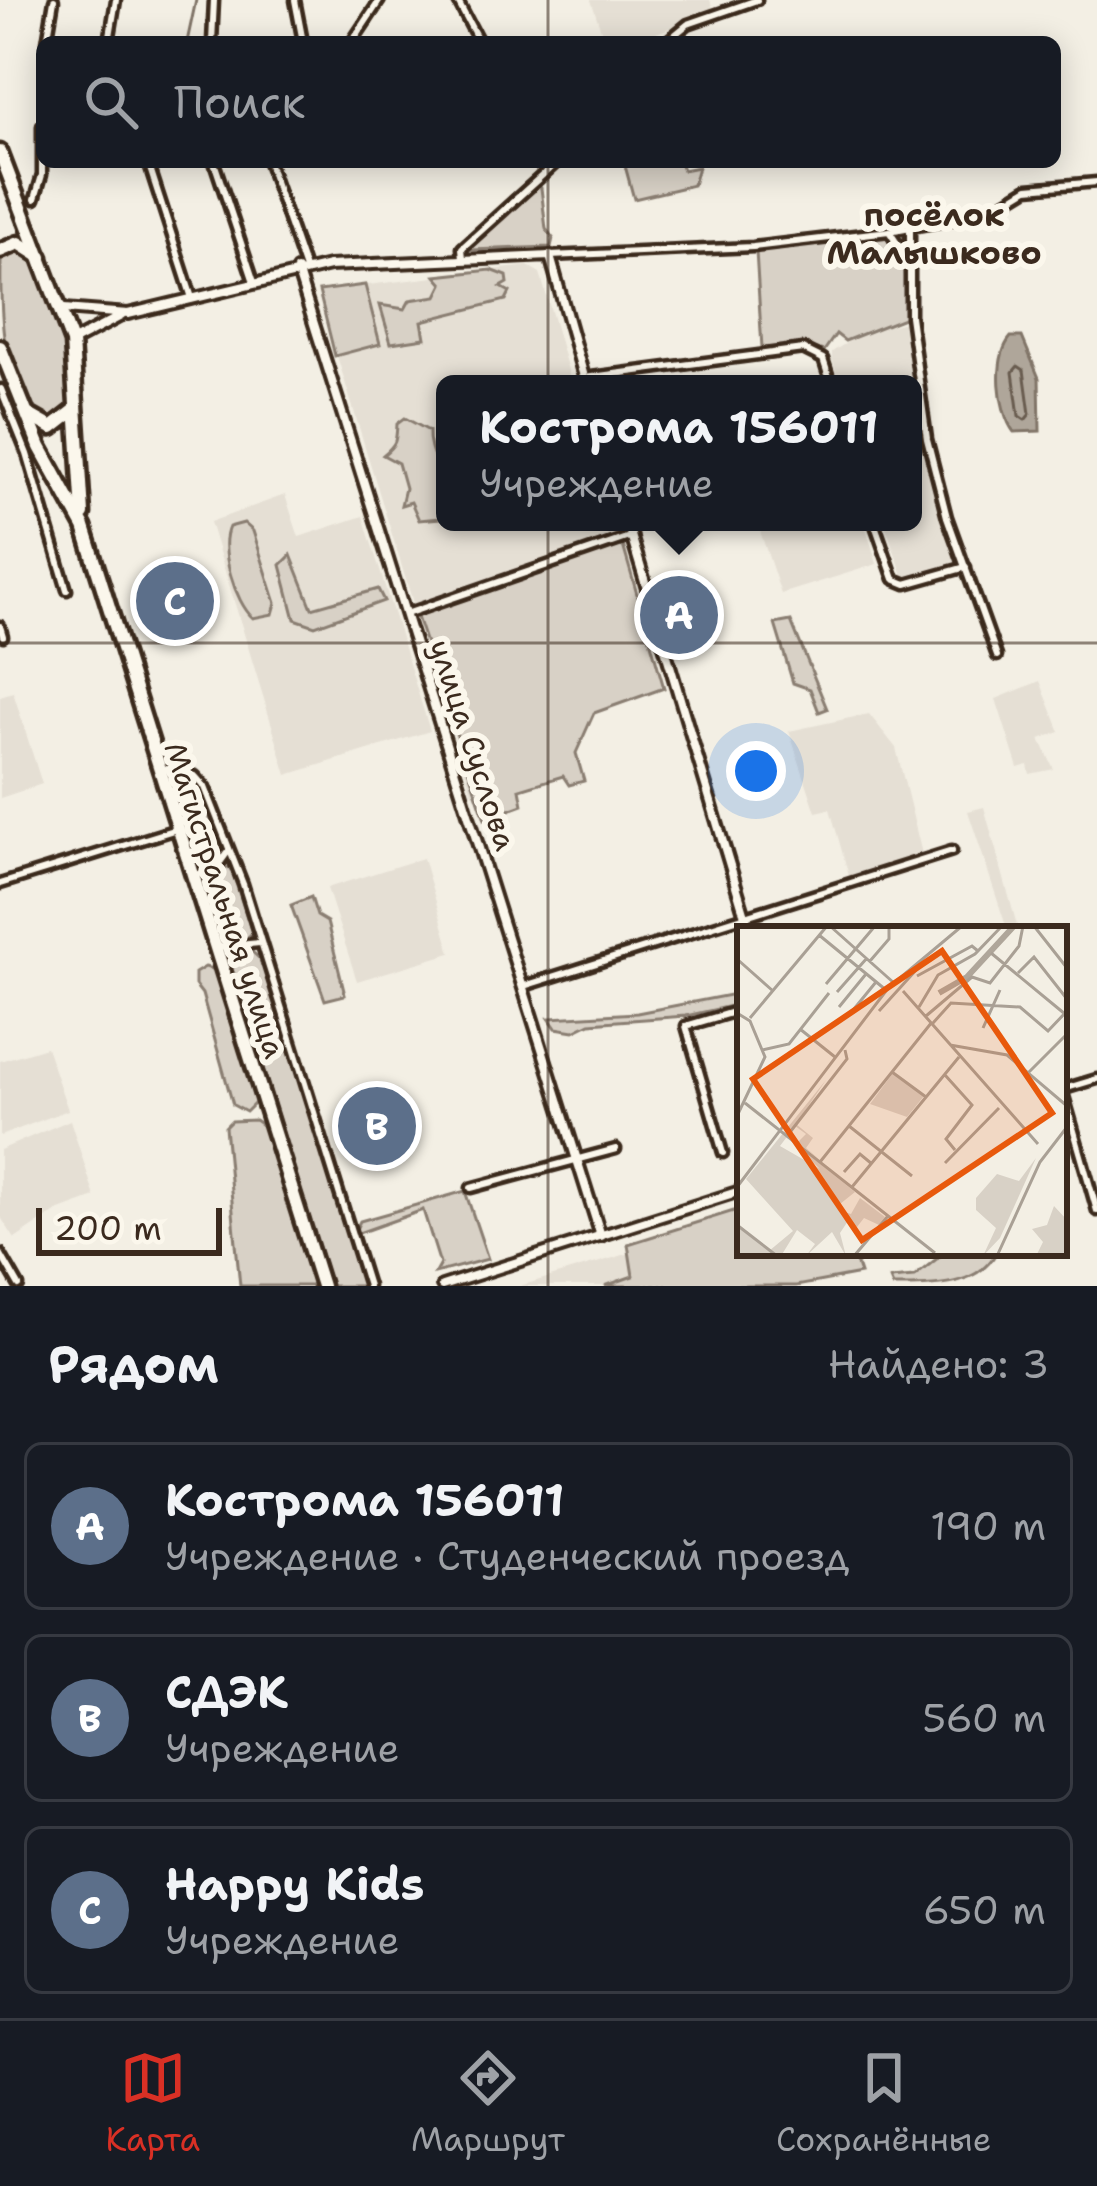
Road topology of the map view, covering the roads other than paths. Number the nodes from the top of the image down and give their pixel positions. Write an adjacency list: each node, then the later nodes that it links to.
1 (54, 0): 8 (street)
2 (116, 0): 9 (street)
3 (214, 0): 10 (street)
4 (296, 0): 11 (street)
5 (380, 0): 12 (street)
6 (457, 0): 13 (street)
7 (757, 0): 14 (street)
8 (48, 36)
9 (111, 36)
10 (212, 36)
11 (302, 36)
12 (356, 36)
13 (475, 36)
14 (673, 36)
15 (0, 152): 27 (highway, Магистральная улица)
16 (42, 168): 22 (street)
17 (150, 168): 32 (street)
18 (216, 168): 31 (street)
19 (270, 168): 30 (street)
20 (550, 168): 28 (street)
21 (1097, 182): 23 (street)
22 (35, 199)
23 (909, 228): 24 (street); 29 (street)
24 (889, 231): 26 (street); 29 (street)
25 (0, 251): 27 (highway)
26 (550, 256): 28 (street); 37 (street)
27 (42, 258): 33 (highway, Магистральная улица)
28 (463, 258): 30 (street)
29 (909, 262): 40 (street)
30 (301, 270): 31 (street); 51 (street, улица Суслова)
31 (254, 282): 32 (street)
32 (192, 298): 34 (street)
33 (64, 310): 34 (street); 35 (highway, Магистральная улица)
34 (128, 314): 35 (street)
35 (72, 342): 43 (highway, Магистральная улица)
36 (0, 347): 41 (highway, Магистральная улица)
37 (583, 375)
38 (626, 375): 39 (street)
39 (828, 375)
40 (920, 375)
41 (5, 388): 44 (highway, Магистральная улица); 50 (street)
42 (922, 390): 49 (street)
43 (75, 409): 44 (highway); 45 (highway, Магистральная улица)
44 (25, 410): 45 (highway, Магистральная улица)
45 (84, 527): 55 (highway, Магистральная улица)
46 (631, 531): 48 (street)
47 (877, 531): 49 (street)
48 (632, 536): 51 (street); 61 (street)
49 (966, 567): 54 (street)
50 (67, 590)
51 (406, 614): 65 (street, улица Суслова)
52 (0, 626): 53 (street)
53 (3, 636)
54 (997, 656)
55 (158, 767): 56 (highway, Магистральная улица); 57 (street)
56 (178, 829): 59 (highway, Магистральная улица); 60 (street)
57 (227, 850): 59 (street); 63 (street)
58 (952, 851): 61 (street)
59 (192, 876): 64 (highway, Магистральная улица)
60 (0, 884)
61 (745, 914): 62 (street); 65 (street)
62 (748, 926)
63 (260, 943): 64 (street); 80 (street)
64 (215, 947): 79 (highway, Магистральная улица)
65 (524, 986): 72 (street, улица Суслова)
66 (737, 1011): 71 (street)
67 (1097, 1079): 68 (street)
68 (1067, 1091)
69 (1067, 1103): 75 (street)
70 (616, 1148): 72 (street)
71 (723, 1153)
72 (577, 1159): 73 (street); 76 (street, улица Суслова)
73 (471, 1188)
74 (737, 1192): 76 (street)
75 (1097, 1210)
76 (601, 1236): 81 (street)
77 (0, 1253): 78 (street)
78 (20, 1286)
79 (322, 1286)
80 (368, 1286)
81 (442, 1286)

